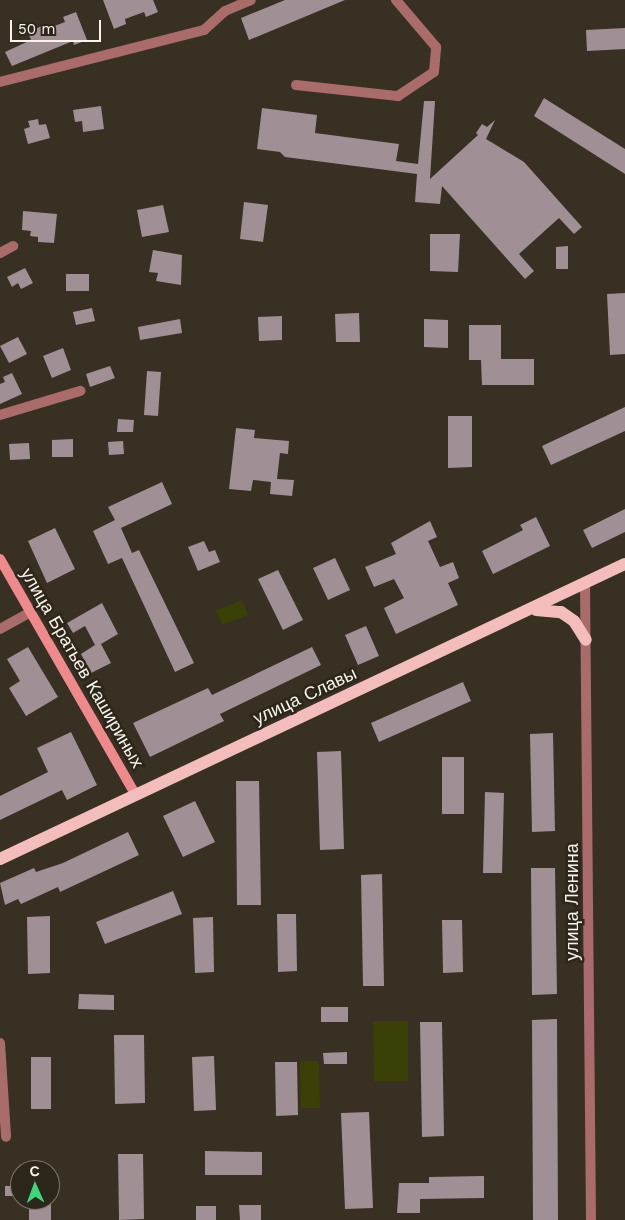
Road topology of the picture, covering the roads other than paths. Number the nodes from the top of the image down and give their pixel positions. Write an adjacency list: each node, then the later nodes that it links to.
1 (251, 0): 3 (street)
2 (396, 0): 4 (street)
3 (0, 82)
4 (296, 85)
5 (13, 246): 6 (street)
6 (0, 253)
7 (80, 391): 8 (street)
8 (0, 415)
9 (0, 559): 13 (main road, улица Братьев Кашириных)
10 (625, 564): 11 (main road, улица Славы)
11 (584, 584): 12 (main road, улица Славы); 15 (street, улица Ленина)
12 (531, 610): 15 (main road); 16 (main road, улица Славы)
13 (31, 612): 14 (street); 16 (main road, улица Братьев Кашириных)
14 (0, 629)
15 (586, 640): 20 (street, улица Ленина)
16 (135, 794): 17 (main road, улица Славы)
17 (0, 859)
18 (0, 1043): 19 (street)
19 (6, 1137)
20 (590, 1220)

